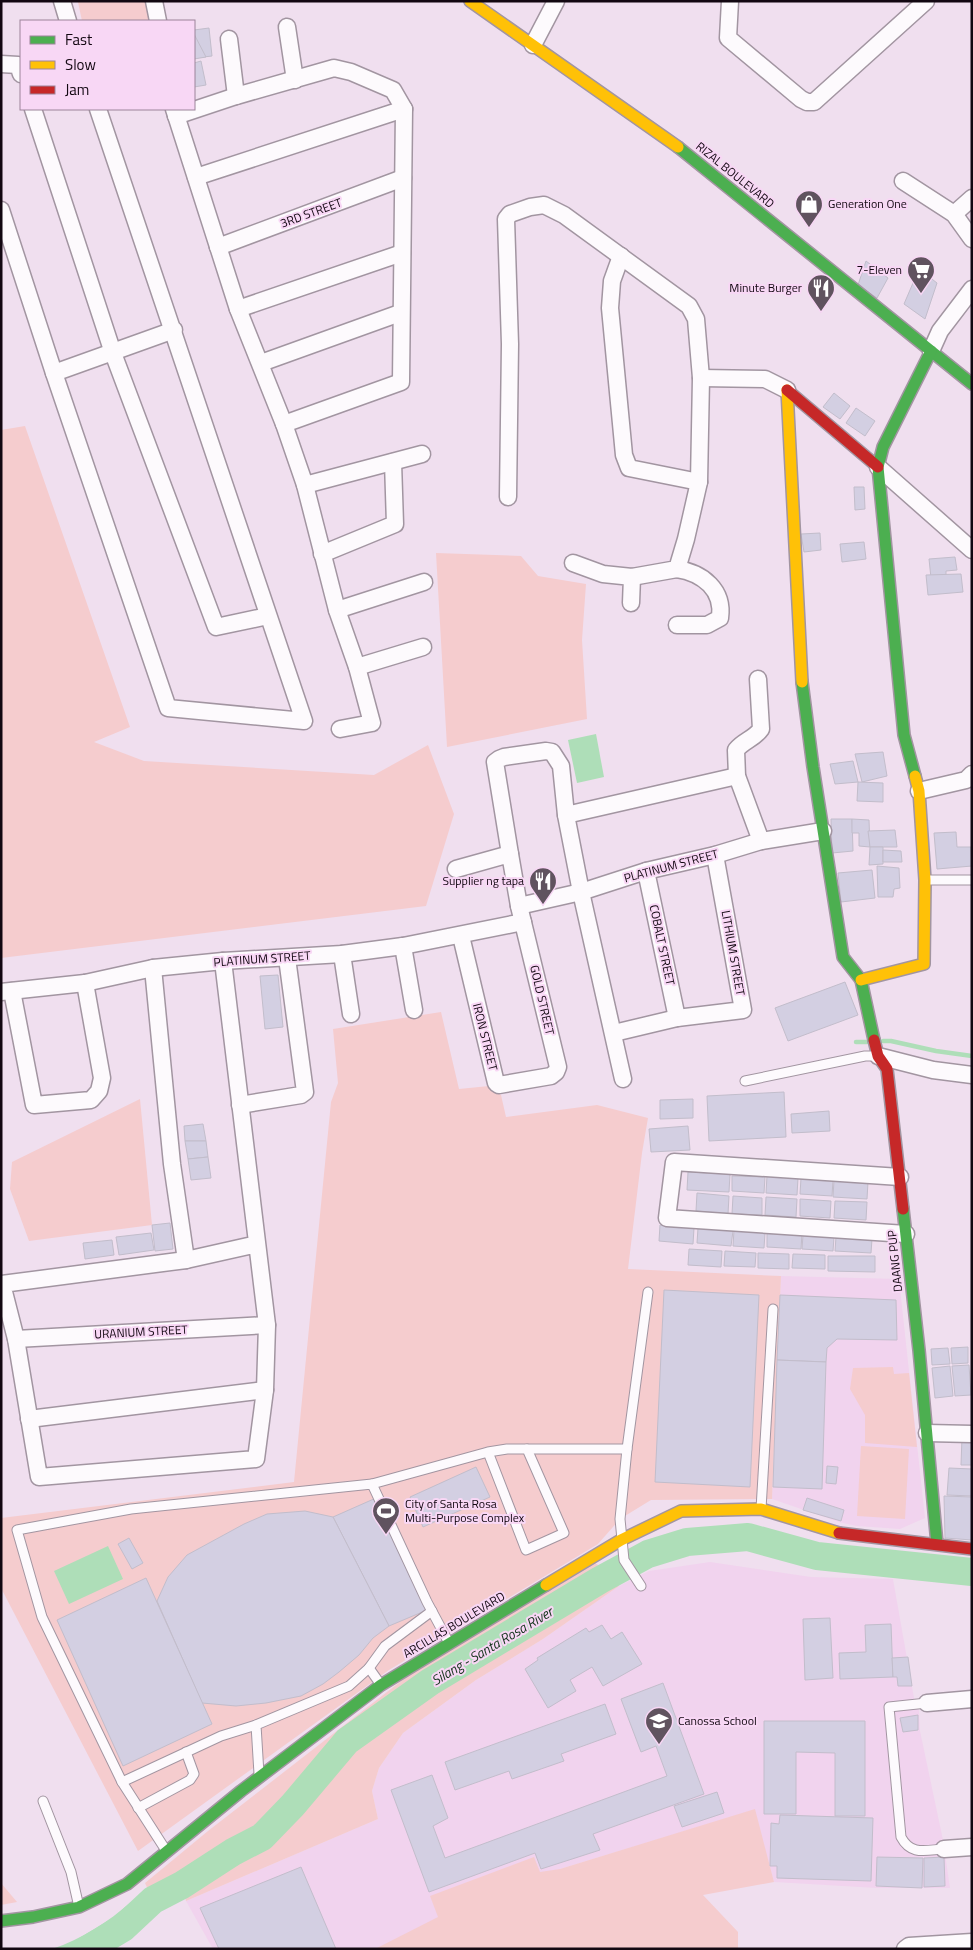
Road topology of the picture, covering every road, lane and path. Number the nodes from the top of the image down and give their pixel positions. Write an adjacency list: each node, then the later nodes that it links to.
1 (62, 1): 7 (street)
2 (154, 1): 8 (street)
3 (470, 1): 11 (street, RIZAL BOULEVARD)
4 (556, 1): 11 (street)
5 (730, 1): 6 (street)
6 (926, 1)
7 (68, 20)
8 (158, 20)
9 (287, 27): 14 (street)
10 (229, 39): 15 (street)
11 (533, 45): 35 (street, RIZAL BOULEVARD)
12 (1, 64): 13 (street)
13 (20, 71)
14 (295, 80): 15 (street); 17 (street)
15 (236, 96): 16 (street)
16 (195, 107)
17 (404, 109): 21 (street); 22 (street)
18 (33, 110): 36 (street)
19 (98, 110): 34 (street)
20 (175, 112): 21 (street)
21 (196, 177): 28 (street)
22 (403, 178): 28 (street, 3RD STREET); 29 (street)
23 (903, 182): 26 (street)
24 (972, 198): 26 (street)
25 (1, 210): 38 (street)
26 (954, 214): 27 (street)
27 (972, 239)
28 (218, 247): 32 (street)
29 (402, 253): 32 (street); 33 (street)
30 (621, 256): 39 (street); 46 (street); 48 (street)
31 (972, 289): 35 (street)
32 (238, 309): 37 (street)
33 (400, 313): 37 (street); 42 (street)
34 (174, 330): 36 (street); 57 (street)
35 (931, 351): 40 (street, RIZAL BOULEVARD); 45 (street)
36 (113, 353): 38 (street); 57 (street)
37 (261, 363): 42 (street)
38 (54, 373): 57 (street)
39 (701, 378): 41 (street); 46 (street)
40 (972, 384)
41 (786, 390): 45 (street); 67 (street)
42 (284, 424): 47 (street)
43 (422, 454): 44 (street)
44 (393, 462): 47 (street); 50 (street)
45 (878, 467): 49 (street); 65 (street)
46 (699, 482): 52 (street)
47 (305, 485): 50 (street)
48 (508, 498)
49 (972, 550)
50 (322, 554): 56 (street)
51 (572, 563): 53 (street)
52 (677, 569): 53 (street); 58 (street)
53 (632, 577): 55 (street)
54 (424, 582): 56 (street)
55 (631, 604)
56 (337, 610): 60 (street)
57 (268, 616)
58 (677, 625)
59 (423, 647): 60 (street)
60 (357, 667): 62 (street)
61 (758, 679): 64 (street)
62 (340, 729)
63 (972, 774): 65 (street)
64 (737, 776): 66 (street); 68 (street)
65 (919, 791): 73 (street)
66 (566, 815): 69 (street); 75 (street)
67 (823, 831): 68 (street, PLATINUM STREET); 84 (street)
68 (761, 841): 70 (street, PLATINUM STREET)
69 (510, 854): 71 (street); 76 (street)
70 (715, 855): 72 (street, PLATINUM STREET); 89 (street, LITHIUM STREET)
71 (456, 869)
72 (646, 871): 75 (street, PLATINUM STREET); 89 (street, COBALT STREET)
73 (925, 880): 74 (lane); 84 (street)
74 (972, 880)
75 (581, 892): 76 (street, PLATINUM STREET); 90 (street)
76 (519, 906): 77 (street)
77 (523, 922): 78 (street, PLATINUM STREET); 93 (street, GOLD STREET)
78 (461, 936): 79 (street, PLATINUM STREET); 93 (street, IRON STREET)
79 (403, 946): 80 (street, PLATINUM STREET); 87 (street)
80 (342, 954): 81 (street, PLATINUM STREET); 88 (street)
81 (287, 958): 82 (street, PLATINUM STREET); 96 (street)
82 (223, 961): 83 (street, PLATINUM STREET); 96 (street)
83 (153, 968): 85 (street, PLATINUM STREET); 100 (street)
84 (860, 980): 91 (street, DAANG PUP)
85 (84, 983): 86 (street, PLATINUM STREET); 86 (street)
86 (6, 991)
87 (414, 1010)
88 (352, 1014)
89 (677, 1018): 90 (street, LITHIUM STREET)
90 (614, 1033): 94 (street)
91 (878, 1053): 92 (street); 95 (lane); 97 (street, DAANG PUP)
92 (972, 1075)
93 (551, 1076)
94 (623, 1079)
95 (746, 1081)
96 (240, 1105): 99 (street)
97 (900, 1177): 98 (street, DAANG PUP); 98 (street)
98 (906, 1234): 107 (street, DAANG PUP)
99 (256, 1244): 100 (street); 103 (street)
100 (186, 1260): 104 (street)
101 (648, 1292): 110 (lane)
102 (773, 1308): 113 (lane)
103 (267, 1325): 104 (street, URANIUM STREET); 105 (street)
104 (16, 1339): 106 (street)
105 (265, 1390): 106 (street); 106 (street)
106 (30, 1419)
107 (927, 1433): 108 (street); 115 (street, DAANG PUP)
108 (972, 1434)
109 (527, 1449): 110 (lane); 111 (lane); 111 (lane)
110 (627, 1449): 114 (lane)
111 (488, 1452): 112 (lane)
112 (372, 1484): 118 (lane); 127 (lane)
113 (762, 1509): 114 (street, ARCILLAS BOULEVARD); 115 (street, ARCILLAS BOULEVARD)
114 (621, 1540): 117 (lane); 119 (street, ARCILLAS BOULEVARD)
115 (937, 1544): 116 (street, ARCILLAS BOULEVARD)
116 (972, 1549)
117 (641, 1586)
118 (432, 1611): 119 (lane); 120 (lane)
119 (450, 1643): 121 (street, ARCILLAS BOULEVARD)
120 (369, 1668): 121 (lane); 124 (lane)
121 (382, 1685): 126 (street, ARCILLAS BOULEVARD)
122 (972, 1699): 123 (street)
123 (928, 1703): 131 (lane)
124 (256, 1726): 125 (lane); 126 (lane)
125 (186, 1752): 127 (lane); 129 (lane)
126 (260, 1776): 132 (street, ARCILLAS BOULEVARD)
127 (122, 1782): 129 (lane)
128 (43, 1801): 133 (lane)
129 (138, 1808): 132 (lane)
130 (972, 1847): 131 (street)
131 (944, 1849)
132 (167, 1852): 133 (street, ARCILLAS BOULEVARD)
133 (79, 1907): 134 (street, ARCILLAS BOULEVARD)
134 (1, 1921)
135 (972, 1942): 136 (street)
136 (929, 1947): 137 (street)
137 (906, 1949)

